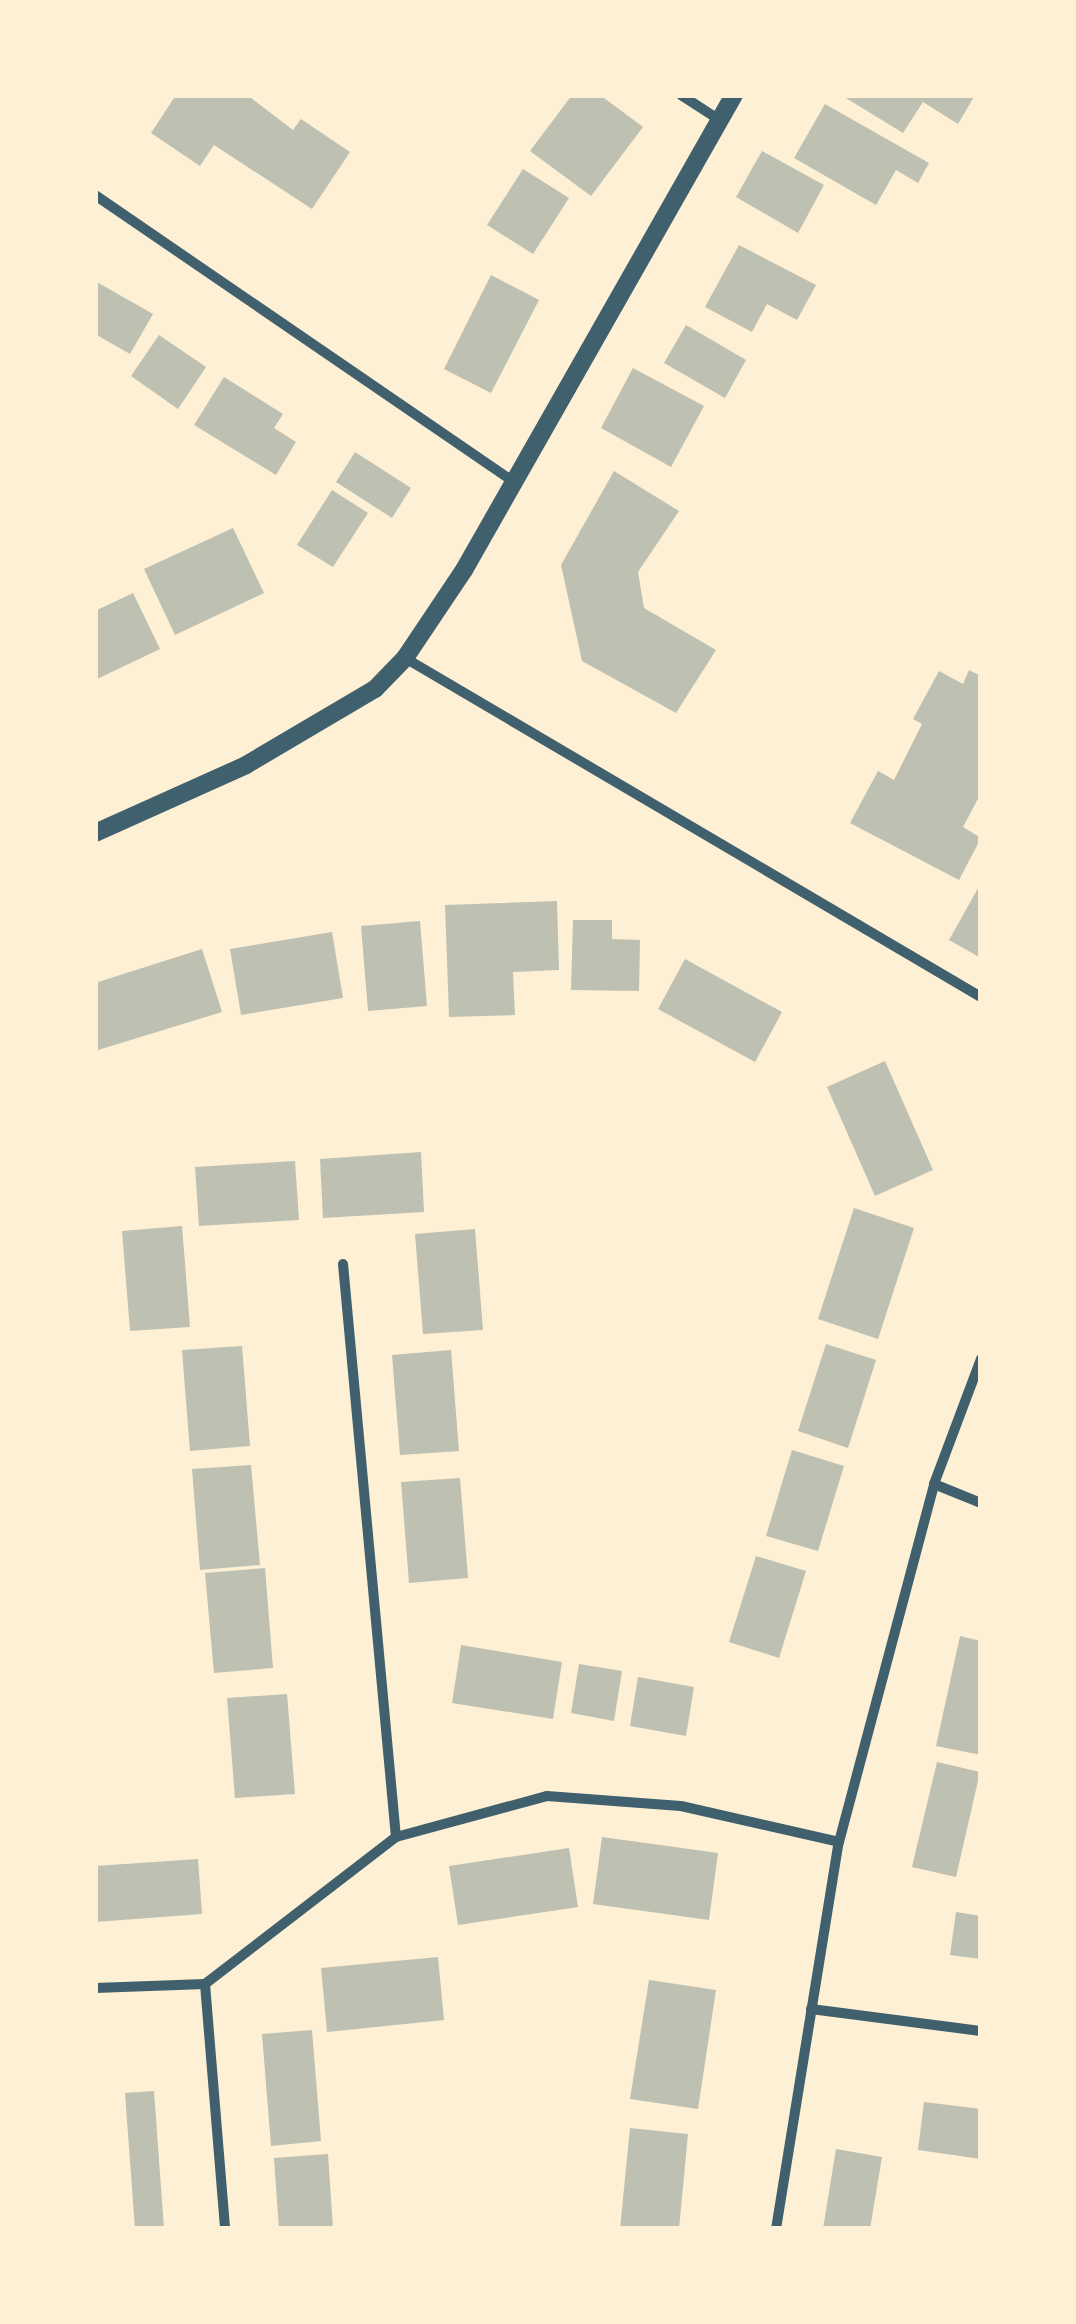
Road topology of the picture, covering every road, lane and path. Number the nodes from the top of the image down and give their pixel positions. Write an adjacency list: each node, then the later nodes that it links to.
1 (680, 95): 3 (street)
2 (734, 95): 3 (street)
3 (721, 120): 5 (street)
4 (95, 195): 5 (street)
5 (514, 482): 6 (street)
6 (405, 658): 7 (street); 8 (street)
7 (95, 834)
8 (981, 997)
9 (344, 1264): 13 (street)
10 (981, 1359): 11 (street)
11 (934, 1484): 12 (street); 14 (street)
12 (981, 1503)
13 (396, 1837): 14 (street); 15 (street)
14 (838, 1842): 17 (street)
15 (205, 1984): 16 (street); 19 (street)
16 (95, 1988)
17 (810, 2010): 18 (street); 20 (street)
18 (981, 2032)
19 (225, 2229)
20 (776, 2229)

